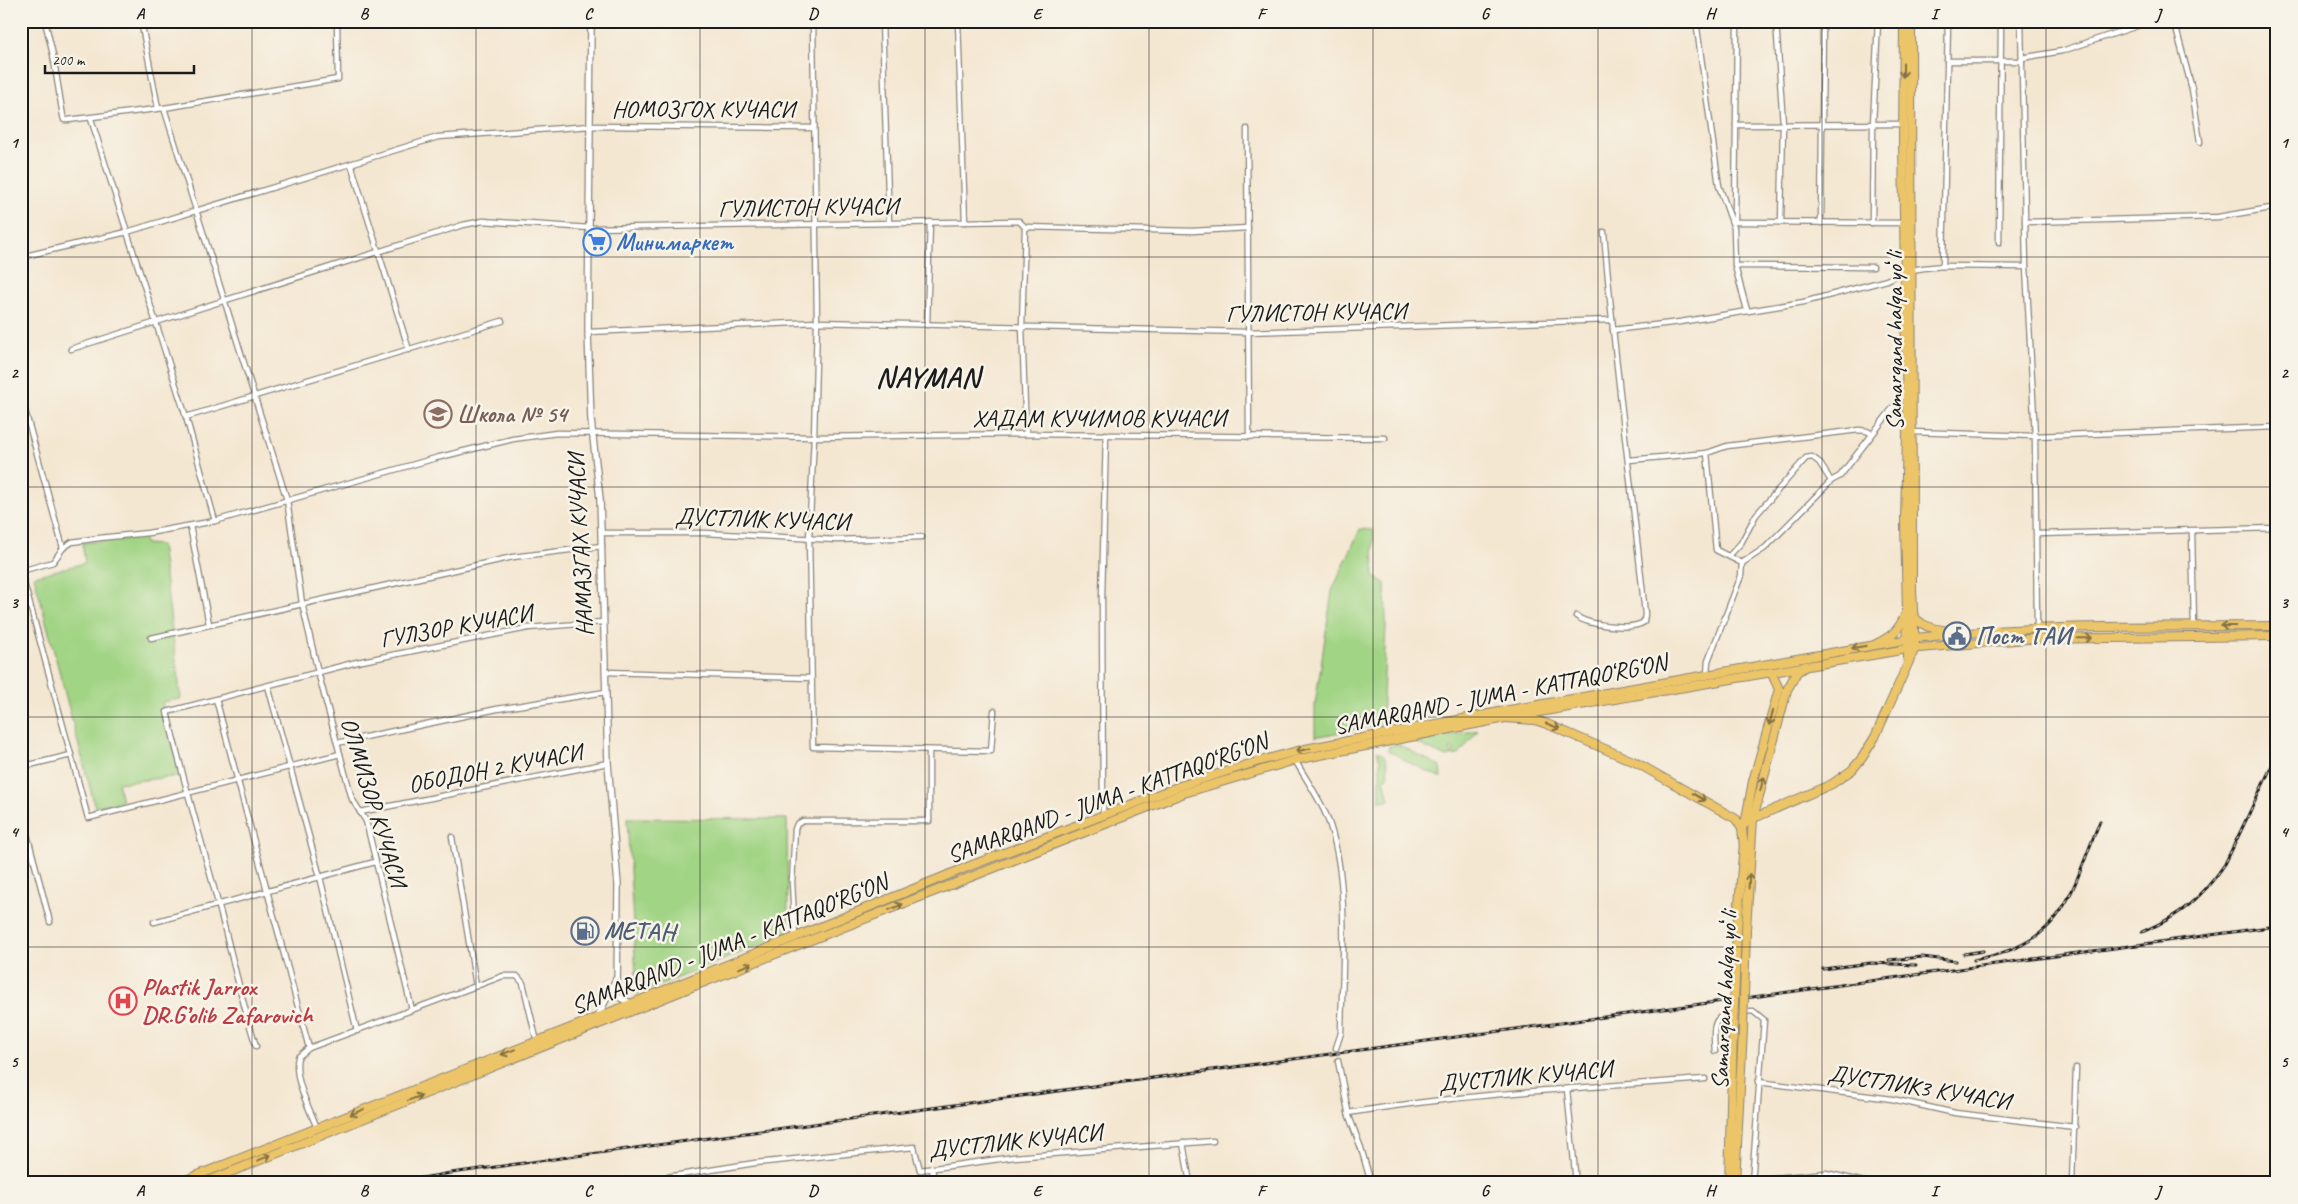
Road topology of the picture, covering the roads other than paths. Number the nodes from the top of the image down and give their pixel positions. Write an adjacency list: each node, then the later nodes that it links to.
1 (45, 21): 25 (street)
2 (141, 21): 23 (street)
3 (337, 21): 24 (street)
4 (591, 21): 31 (street, НАМАЗГАХ КУЧАСИ)
5 (813, 21): 32 (street)
6 (882, 21): 43 (street)
7 (958, 21): 40 (street)
8 (1696, 21): 51 (street)
9 (1737, 21): 29 (street)
10 (1776, 21): 26 (street)
11 (1823, 21): 30 (street)
12 (1878, 21): 27 (street)
13 (1904, 21): 28 (main road, Samarqand halqa yoʻli, one-way to 28)
14 (1911, 21): 61 (main road, Samarqand halqa yoʻli)
15 (1948, 21): 21 (street)
16 (2001, 21): 22 (street)
17 (2020, 21): 20 (street)
18 (2152, 21): 20 (street)
19 (2174, 21): 34 (street)
20 (2022, 60): 22 (street); 42 (street)
21 (1947, 61): 22 (street); 58 (street)
22 (2000, 61): 54 (street)
23 (158, 108): 24 (street); 25 (street)
24 (164, 108): 37 (street, ОЛМИЗОР КУЧАСИ)
25 (92, 119): 52 (street)
26 (1783, 124): 29 (street); 30 (street); 41 (street)
27 (1873, 124): 28 (street); 30 (street); 45 (street)
28 (1903, 124): 46 (main road, Samarqand halqa yoʻli)
29 (1736, 125): 38 (street)
30 (1823, 125): 44 (street)
31 (590, 126): 32 (street, НОМОЗГОХ КУЧАСИ); 35 (street, НОМОЗГОХ КУЧАСИ); 49 (street, НАМАЗГАХ КУЧАСИ)
32 (814, 128): 47 (street)
33 (1247, 129): 50 (street)
34 (2200, 142)
35 (351, 164): 37 (street, НОМОЗГОХ КУЧАСИ); 55 (street)
36 (2277, 207): 42 (street)
37 (195, 210): 52 (street, НОМОЗГОХ КУЧАСИ); 62 (street, ОЛМИЗОР КУЧАСИ)
38 (1735, 221): 41 (street); 51 (street)
39 (930, 222): 40 (street, ГУЛИСТОН КУЧАСИ); 43 (street, ГУЛИСТОН КУЧАСИ); 68 (street)
40 (964, 222): 48 (street, ГУЛИСТОН КУЧАСИ)
41 (1781, 222): 44 (street)
42 (2025, 222): 60 (street)
43 (890, 223): 47 (street, ГУЛИСТОН КУЧАСИ)
44 (1821, 223): 45 (street)
45 (1872, 223): 46 (street)
46 (1904, 223): 61 (main road, Samarqand halqa yoʻli)
47 (816, 224): 49 (street, ГУЛИСТОН КУЧАСИ); 66 (street)
48 (1025, 227): 50 (street, ГУЛИСТОН КУЧАСИ); 69 (street)
49 (590, 228): 55 (street, ГУЛИСТОН КУЧАСИ); 71 (street, НАМАЗГАХ КУЧАСИ)
50 (1248, 228): 72 (street)
51 (1734, 228): 57 (street)
52 (127, 232): 56 (street, НОМОЗГОХ КУЧАСИ); 67 (street)
53 (1604, 232): 64 (street)
54 (1999, 242)
55 (379, 251): 62 (street, ГУЛИСТОН КУЧАСИ); 74 (street)
56 (21, 257)
57 (1735, 266): 59 (street); 63 (street)
58 (1943, 266): 60 (street); 61 (street)
59 (1873, 267)
60 (2026, 267): 86 (street)
61 (1908, 271): 63 (street); 75 (main road, Samarqand halqa yoʻli); 80 (main road, Samarqand halqa yoʻli)
62 (223, 300): 67 (street, ГУЛИСТОН КУЧАСИ); 77 (street, ОЛМИЗОР КУЧАСИ)
63 (1747, 310): 70 (street)
64 (1611, 320): 70 (street); 72 (street, ГУЛИСТОН КУЧАСИ)
65 (502, 321): 74 (street)
66 (817, 322): 68 (street, ГУЛИСТОН КУЧАСИ); 71 (street, ГУЛИСТОН КУЧАСИ); 85 (street)
67 (155, 323): 73 (street, ГУЛИСТОН КУЧАСИ); 78 (street)
68 (927, 325): 69 (street, ГУЛИСТОН КУЧАСИ)
69 (1022, 327): 72 (street, ГУЛИСТОН КУЧАСИ); 82 (street)
70 (1613, 330): 90 (street)
71 (588, 332): 81 (street, НАМАЗГАХ КУЧАСИ)
72 (1247, 332): 87 (street)
73 (71, 349)
74 (409, 350): 77 (street)
75 (1907, 390): 80 (main road, Samarqand halqa yoʻli); 84 (street)
76 (21, 396): 102 (street)
77 (254, 398): 78 (street); 92 (street, ОЛМИЗОР КУЧАСИ)
78 (186, 417): 93 (street)
79 (2277, 427): 86 (street)
80 (1910, 432): 86 (street); 107 (main road, Samarqand halqa yoʻli)
81 (593, 433): 85 (street, ХАДАМ КУЧИМОВ КУЧАСИ); 92 (street, ХАДАМ КУЧИМОВ КУЧАСИ); 97 (street, НАМАЗГАХ КУЧАСИ)
82 (1026, 434): 83 (street, ХАДАМ КУЧИМОВ КУЧАСИ); 85 (street, ХАДАМ КУЧИМОВ КУЧАСИ)
83 (1106, 434): 87 (street, ХАДАМ КУЧИМОВ КУЧАСИ); 144 (street)
84 (1872, 434): 89 (street); 91 (street)
85 (814, 436): 100 (street)
86 (2035, 436): 98 (street)
87 (1249, 437): 88 (street, ХАДАМ КУЧИМОВ КУЧАСИ)
88 (1384, 438)
89 (1707, 453): 90 (street); 103 (street)
90 (1629, 460): 108 (street)
91 (1831, 481): 103 (street); 104 (street)
92 (287, 500): 93 (street, ХАДАМ КУЧИМОВ КУЧАСИ); 106 (street, ОЛМИЗОР КУЧАСИ)
93 (215, 521): 94 (street, ХАДАМ КУЧИМОВ КУЧАСИ)
94 (190, 526): 102 (street, ХАДАМ КУЧИМОВ КУЧАСИ); 110 (street)
95 (2277, 528): 96 (street)
96 (2192, 532): 98 (street); 111 (street)
97 (601, 533): 100 (street, ДУСТЛИК КУЧАСИ); 101 (street, НАМАЗГАХ КУЧАСИ)
98 (2037, 534): 113 (street)
99 (922, 537): 100 (street, ДУСТЛИК КУЧАСИ)
100 (808, 539): 125 (street)
101 (602, 546): 106 (street); 109 (street, НАМАЗГАХ КУЧАСИ)
102 (63, 548): 105 (street)
103 (1730, 556): 104 (street)
104 (1742, 562): 124 (street)
105 (21, 572): 134 (street)
106 (302, 603): 110 (street); 121 (street, ОЛМИЗОР КУЧАСИ)
107 (1910, 613): 114 (main road); 117 (main road, Samarqand halqa yoʻli); 118 (main road)
108 (1576, 616)
109 (603, 622): 121 (street, ГУЛЗОР КУЧАСИ); 122 (street, НАМАЗГАХ КУЧАСИ)
110 (209, 624): 116 (street)
111 (2194, 626): 112 (main road, SAMARQAND - JUMA - KATTAQO‘RG‘ON, one-way to 111); 113 (main road, SAMARQAND - JUMA - KATTAQO‘RG‘ON)
112 (2277, 626)
113 (2036, 627): 114 (main road, SAMARQAND - JUMA - KATTAQO‘RG‘ON)
114 (1958, 633): 117 (main road, SAMARQAND - JUMA - KATTAQO‘RG‘ON)
115 (2277, 636): 119 (main road, SAMARQAND - JUMA - KATTAQO‘RG‘ON, one-way to 115)
116 (151, 638)
117 (1911, 638): 118 (main road, SAMARQAND - JUMA - KATTAQO‘RG‘ON); 119 (main road, Samarqand halqa yoʻli)
118 (1876, 644): 124 (main road, SAMARQAND - JUMA - KATTAQO‘RG‘ON, one-way to 124)
119 (1911, 649): 120 (main road, SAMARQAND - JUMA - KATTAQO‘RG‘ON); 142 (main road, Samarqand halqa yoʻli)
120 (1806, 666): 123 (main road, SAMARQAND - JUMA - KATTAQO‘RG‘ON); 145 (main road, Samarqand halqa yoʻli, one-way to 120)
121 (318, 672): 126 (street, ГУЛЗОР КУЧАСИ); 131 (street, ОЛМИЗОР КУЧАСИ)
122 (606, 672): 125 (street); 127 (street, НАМАЗГАХ КУЧАСИ)
123 (1771, 672): 130 (main road, SAMARQAND - JUMA - KATTAQO‘RG‘ON); 145 (main road, Samarqand halqa yoʻli, one-way to 145)
124 (1706, 674): 144 (main road, SAMARQAND - JUMA - KATTAQO‘RG‘ON, one-way to 144)
125 (811, 678): 132 (street)
126 (268, 686): 128 (street, ГУЛЗОР КУЧАСИ); 138 (street)
127 (606, 692): 131 (street); 136 (street, НАМАЗГАХ КУЧАСИ)
128 (216, 699): 139 (street); 140 (street, ГУЛЗОР КУЧАСИ)
129 (994, 711): 132 (street)
130 (1505, 718): 135 (main road, SAMARQAND - JUMA - KATTAQO‘RG‘ON); 149 (main road, one-way to 149)
131 (337, 743): 133 (street, ОЛМИЗОР КУЧАСИ)
132 (929, 751): 159 (street)
133 (340, 754): 138 (street); 143 (street, ОЛМИЗОР КУЧАСИ)
134 (71, 755): 137 (street); 140 (street)
135 (1295, 760): 150 (main road, SAMARQAND - JUMA - KATTAQO‘RG‘ON); 169 (street)
136 (608, 763): 143 (street, ОБОДОН 2 КУЧАСИ); 160 (street, НАМАЗГАХ КУЧАСИ)
137 (21, 767)
138 (289, 767): 139 (street); 152 (street)
139 (239, 780): 140 (street); 153 (street)
140 (186, 793): 154 (street)
141 (21, 811): 156 (street)
142 (1771, 811): 145 (main road, Samarqand halqa yoʻli); 146 (main road)
143 (360, 812): 151 (street, ОЛМИЗОР КУЧАСИ)
144 (1103, 816): 148 (main road, SAMARQAND - JUMA - KATTAQO‘RG‘ON)
145 (1749, 820): 146 (main road, Samarqand halqa yoʻli); 149 (main road, Samarqand halqa yoʻli)
146 (1752, 832): 192 (main road, Samarqand halqa yoʻli, one-way to 146, bridge)
147 (452, 837): 161 (street)
148 (1025, 847): 150 (main road); 155 (main road, SAMARQAND - JUMA - KATTAQO‘RG‘ON)
149 (1744, 847): 191 (main road, Samarqand halqa yoʻli, bridge)
150 (1028, 855): 158 (main road, SAMARQAND - JUMA - KATTAQO‘RG‘ON, one-way to 150)
151 (375, 862): 152 (street); 163 (street, ОЛМИЗОР КУЧАСИ)
152 (320, 877): 153 (street); 165 (street)
153 (266, 891): 154 (street); 168 (street)
154 (219, 904): 157 (street); 167 (street)
155 (840, 920): 158 (main road); 159 (main road, SAMARQAND - JUMA - KATTAQO‘RG‘ON)
156 (50, 922)
157 (154, 922)
158 (843, 928): 177 (main road, SAMARQAND - JUMA - KATTAQO‘RG‘ON, one-way to 158)
159 (795, 938): 162 (main road, SAMARQAND - JUMA - KATTAQO‘RG‘ON)
160 (616, 977): 162 (street); 164 (street)
161 (476, 986): 163 (street); 166 (street)
162 (632, 1004): 164 (main road, SAMARQAND - JUMA - KATTAQO‘RG‘ON)
163 (412, 1010): 165 (street)
164 (596, 1018): 166 (main road, SAMARQAND - JUMA - KATTAQO‘RG‘ON)
165 (356, 1031): 168 (street)
166 (536, 1042): 177 (main road, SAMARQAND - JUMA - KATTAQO‘RG‘ON, one-way to 177)
167 (256, 1046)
168 (309, 1048): 179 (street)
169 (1336, 1048)
170 (1715, 1051): 174 (street)
171 (1338, 1061): 176 (street)
172 (2076, 1068): 178 (street)
173 (1705, 1079): 175 (street, ДУСТЛИК КУЧАСИ)
174 (1758, 1082): 178 (street, ДУСТЛИК3 КУЧАСИ); 183 (street)
175 (1567, 1089): 176 (street, ДУСТЛИК КУЧАСИ); 190 (street)
176 (1348, 1113): 189 (street)
177 (337, 1124): 179 (main road, SAMARQAND - JUMA - KATTAQO‘RG‘ON); 185 (main road, SAMARQAND - JUMA - KATTAQO‘RG‘ON, one-way to 177)
178 (2075, 1127): 194 (street)
179 (317, 1128): 184 (main road, SAMARQAND - JUMA - KATTAQO‘RG‘ON)
180 (1213, 1141): 181 (street, ДУСТЛИК КУЧАСИ)
181 (1183, 1143): 182 (street, ДУСТЛИК КУЧАСИ); 188 (street)
182 (932, 1169): 186 (street, ДУСТЛИК КУЧАСИ); 187 (street)
183 (1753, 1181): 193 (street)
184 (178, 1183)
185 (203, 1183)
186 (629, 1183)
187 (935, 1183)
188 (1190, 1183)
189 (1371, 1183)
190 (1576, 1183)
191 (1728, 1183)
192 (1735, 1183)
193 (1868, 1183)
194 (2072, 1183)

